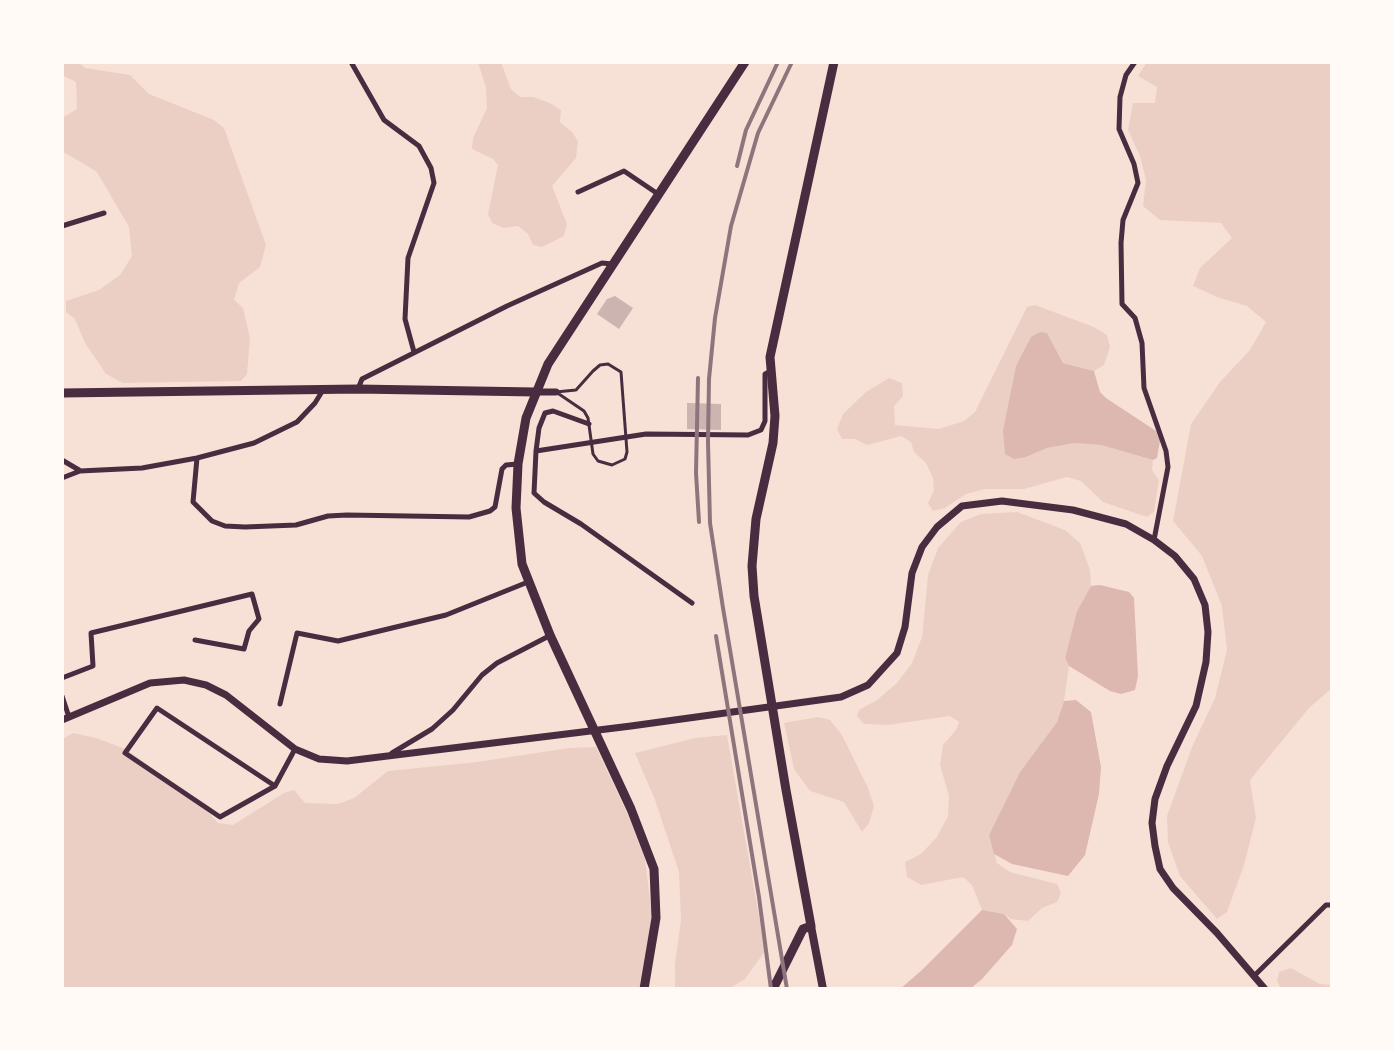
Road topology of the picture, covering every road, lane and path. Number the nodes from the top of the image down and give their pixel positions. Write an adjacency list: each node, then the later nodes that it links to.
1 (351, 62): 10 (street)
2 (745, 62): 6 (main road)
3 (834, 62): 11 (main road)
4 (1135, 62): 24 (street)
5 (578, 192): 6 (street)
6 (658, 194): 9 (main road)
7 (104, 213): 8 (street)
8 (62, 226)
9 (612, 264): 10 (street); 14 (main road)
10 (414, 352): 12 (street)
11 (767, 375): 18 (street); 37 (main road)
12 (358, 389): 13 (main road); 14 (main road)
13 (323, 390): 16 (main road); 19 (street)
14 (535, 392): 15 (street); 21 (main road)
15 (556, 392): 17 (lane); 17 (lane)
16 (62, 393)
17 (589, 424): 18 (street)
18 (538, 451): 26 (street)
19 (197, 458): 21 (street); 22 (street)
20 (62, 460): 22 (street)
21 (518, 464): 25 (main road)
22 (80, 471): 23 (street)
23 (62, 478)
24 (1154, 540): 34 (street); 38 (street)
25 (529, 582): 27 (main road); 31 (street)
26 (692, 603)
27 (550, 635): 34 (street); 39 (main road)
28 (195, 640): 29 (street)
29 (62, 678)
30 (62, 696): 32 (street)
31 (280, 704)
32 (65, 718): 33 (street)
33 (295, 749): 34 (street); 35 (street)
34 (387, 757)
35 (275, 786): 35 (street)
36 (1332, 905): 38 (street)
37 (811, 926): 40 (main road); 41 (main road)
38 (1255, 975): 42 (street)
39 (644, 989)
40 (773, 989)
41 (823, 989)
42 (1265, 989)

